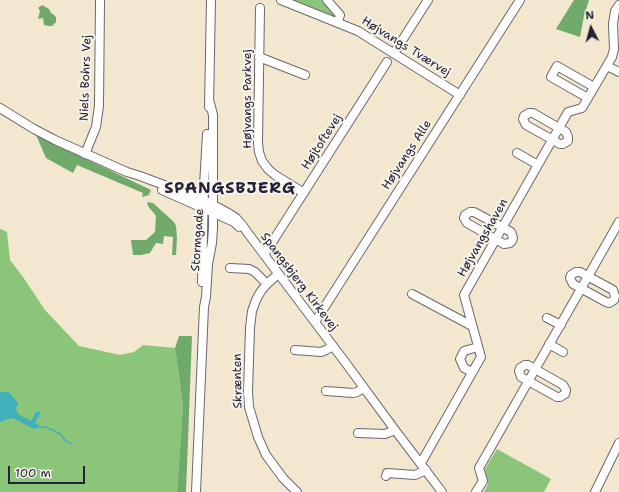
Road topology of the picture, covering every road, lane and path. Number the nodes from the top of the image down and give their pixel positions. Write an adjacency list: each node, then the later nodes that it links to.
1 (100, 0): 24 (street, Niels Bohrs Vej)
2 (211, 0): 19 (street, Stormgade)
3 (281, 0): 9 (street, Højvangs Tværvej)
4 (327, 0): 9 (street)
5 (428, 0): 10 (street)
6 (520, 0): 17 (street, Højvangs Alle)
7 (619, 5): 13 (street, Højvangshaven)
8 (260, 8): 11 (street, Højvangs Parkvej)
9 (338, 22): 10 (street, Højvangs Tværvej)
10 (394, 53): 17 (street, Højvangs Tværvej)
11 (259, 58): 15 (street); 26 (street, Højvangs Parkvej)
12 (387, 62): 26 (street, Højtoftevej)
13 (607, 66): 14 (street); 16 (street, Højvangshaven)
14 (619, 72)
15 (305, 75)
16 (594, 87): 18 (street, Højvangshaven); 18 (street)
17 (460, 95): 40 (street, Højvangs Alle)
18 (588, 98): 21 (street, Højvangshaven)
19 (210, 103): 27 (street, Stormgade); 27 (street, Stormgade)
20 (0, 108): 24 (street, Spangsbjerg Kirkevej)
21 (559, 128): 22 (street, Højvangshaven); 22 (street); 22 (street)
22 (552, 140): 25 (street, Højvangshaven)
23 (517, 153): 25 (street)
24 (85, 154): 27 (street, Spangsbjerg Kirkevej)
25 (538, 164): 29 (street, Højvangshaven)
26 (304, 193): 31 (street, Højtoftevej)
27 (208, 207): 31 (street, Spangsbjerg Kirkevej); 38 (street, Stormgade); 38 (street, Stormgade)
28 (619, 222): 34 (street)
29 (502, 228): 30 (street, Højvangshaven); 30 (street); 30 (street)
30 (496, 240): 42 (street, Højvangshaven)
31 (264, 255): 33 (street, Spangsbjerg Kirkevej)
32 (230, 268): 35 (street)
33 (278, 274): 35 (street, Skrænten); 40 (street, Spangsbjerg Kirkevej)
34 (588, 276): 36 (street); 36 (street); 36 (street)
35 (267, 284): 59 (street, Skrænten)
36 (581, 288): 41 (street)
37 (412, 294): 42 (street)
38 (204, 307): 58 (street, Stormgade)
39 (547, 318): 41 (street)
40 (314, 322): 44 (street, Spangsbjerg Kirkevej)
41 (560, 325): 43 (street)
42 (472, 326): 45 (street, Højvangshaven)
43 (549, 344): 47 (street); 48 (street)
44 (333, 346): 46 (street, Spangsbjerg Kirkevej); 51 (street, Spangsbjerg Kirkevej)
45 (478, 347): 49 (street, Højvangshaven); 49 (street)
46 (294, 350)
47 (563, 352)
48 (535, 369): 50 (street); 50 (street); 50 (street)
49 (472, 372): 56 (street, Højvangshaven)
50 (529, 381): 61 (street)
51 (364, 388): 52 (street); 53 (street, Spangsbjerg Kirkevej)
52 (326, 391)
53 (395, 430): 54 (street); 56 (street, Spangsbjerg Kirkevej)
54 (358, 433)
55 (619, 443): 62 (street)
56 (423, 467): 57 (street); 60 (street, Spangsbjerg Kirkevej)
57 (386, 476)
58 (196, 492)
59 (297, 492)
60 (442, 492)
61 (476, 492)
62 (595, 492)

